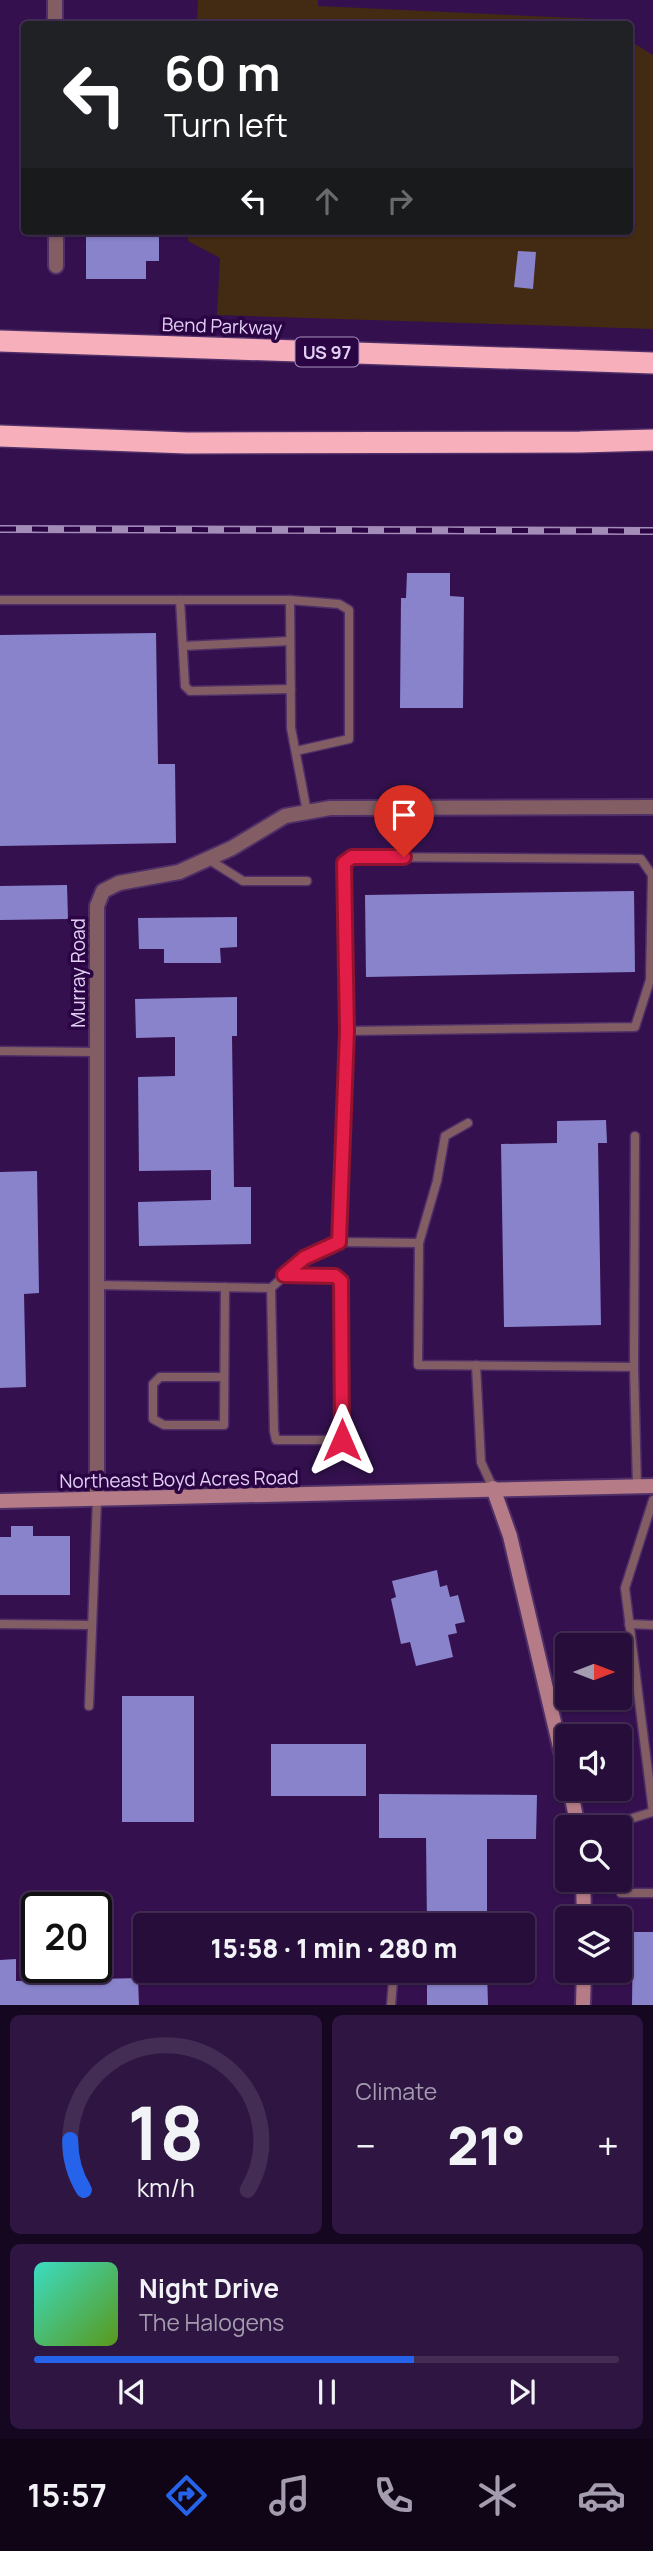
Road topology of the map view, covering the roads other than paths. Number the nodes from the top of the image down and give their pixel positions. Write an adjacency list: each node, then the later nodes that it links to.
1 (55, 0): 2 (street)
2 (55, 21)
3 (56, 235): 4 (street)
4 (56, 267)
5 (0, 341): 6 (highway, Bend Parkway / US 97)
6 (653, 363)
7 (0, 436): 8 (highway)
8 (653, 440)
9 (0, 600): 10 (lane)
10 (180, 600): 11 (lane); 13 (lane)
11 (290, 600): 12 (lane); 15 (lane)
12 (290, 641): 13 (lane); 14 (lane)
13 (183, 646): 14 (lane)
14 (291, 689): 15 (lane)
15 (296, 751): 17 (lane)
16 (653, 807): 17 (street, Murray Road)
17 (307, 811): 18 (street, Murray Road)
18 (208, 859): 19 (lane); 22 (street, Murray Road)
19 (307, 881)
20 (347, 1031): 20 (lane); 25 (lane)
21 (0, 1051): 22 (lane)
22 (97, 1052): 28 (street, Murray Road)
23 (468, 1122): 26 (lane)
24 (635, 1136): 32 (lane)
25 (339, 1242): 26 (lane); 27 (lane)
26 (419, 1243): 31 (lane)
27 (284, 1275): 30 (lane); 30 (lane)
28 (97, 1284): 29 (lane); 37 (street, Murray Road)
29 (225, 1287): 30 (lane); 33 (lane)
30 (271, 1287)
31 (476, 1365): 32 (lane); 36 (lane)
32 (634, 1367): 34 (lane)
33 (224, 1377): 33 (lane)
34 (637, 1486): 35 (street, Northeast Boyd Acres Road); 36 (street, Northeast Boyd Acres Road)
35 (653, 1486)
36 (493, 1488): 37 (street, Northeast Boyd Acres Road); 45 (street)
37 (97, 1500): 39 (street, Northeast Boyd Acres Road); 42 (lane)
38 (653, 1500): 41 (lane)
39 (0, 1501)
40 (0, 1624): 42 (lane)
41 (629, 1624): 43 (lane); 46 (lane)
42 (92, 1625): 44 (lane)
43 (653, 1625)
44 (89, 1706)
45 (555, 1726)
46 (652, 1812): 47 (lane)
47 (632, 1818)
48 (621, 1893): 49 (lane)
49 (653, 1893)
50 (393, 1983): 52 (lane)
51 (583, 1983): 53 (street)
52 (391, 2005)
53 (583, 2005)

